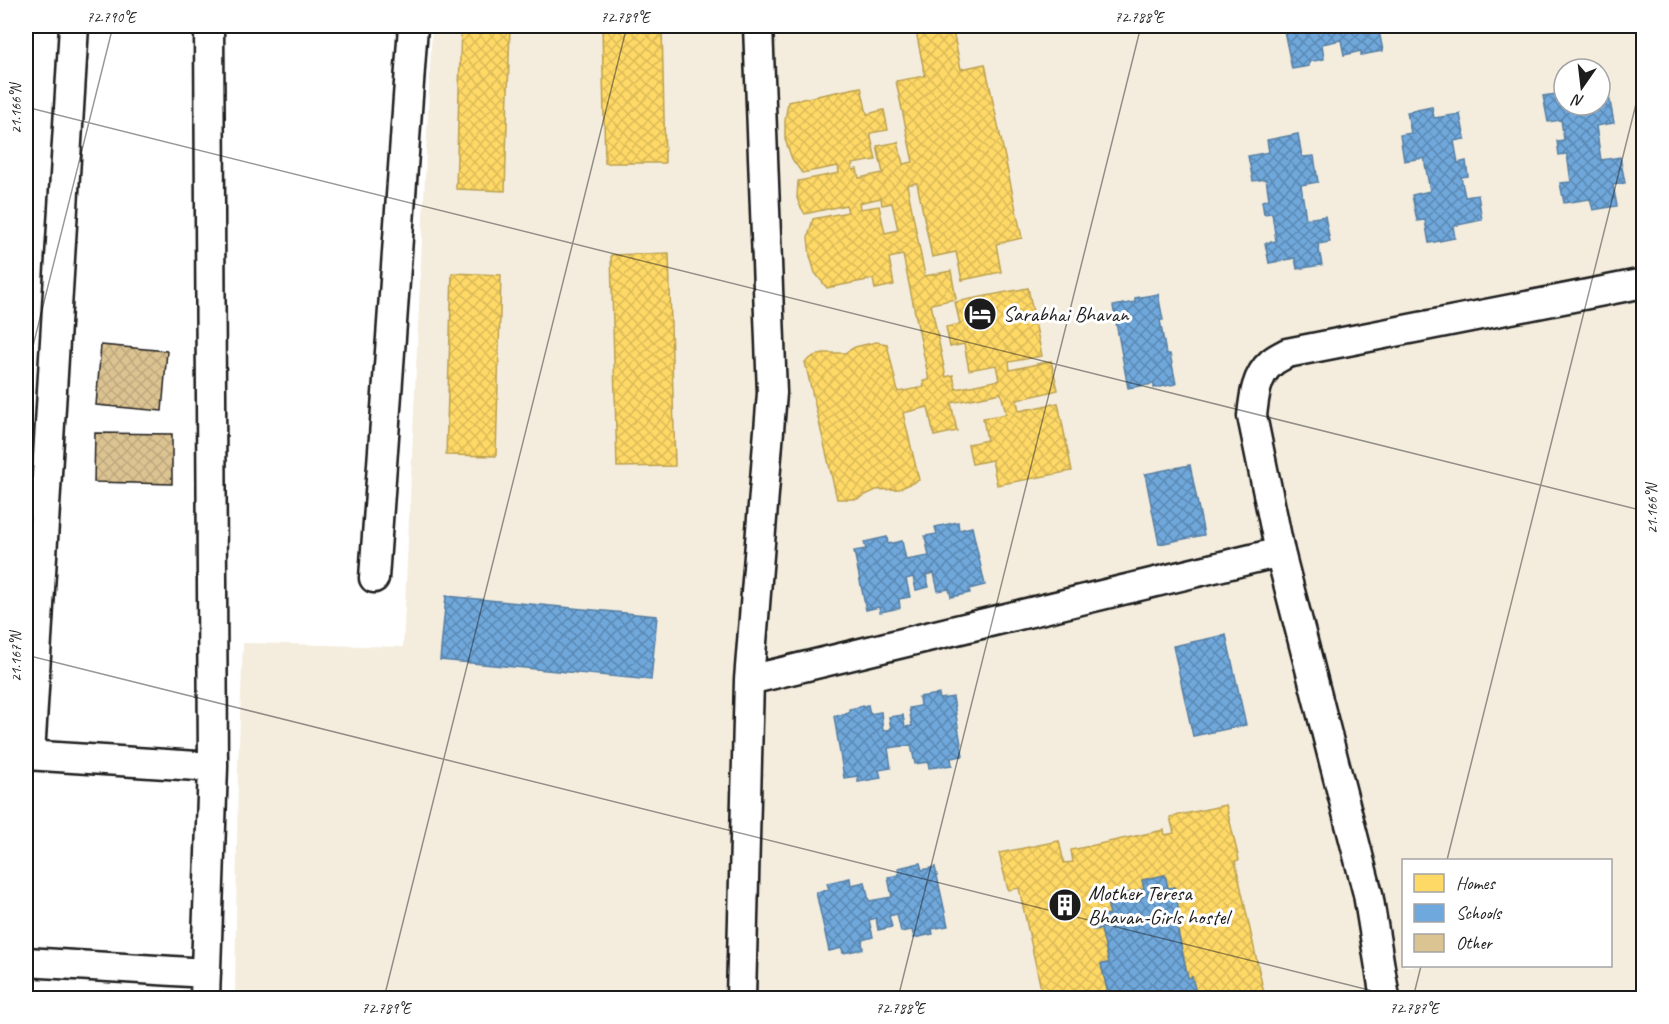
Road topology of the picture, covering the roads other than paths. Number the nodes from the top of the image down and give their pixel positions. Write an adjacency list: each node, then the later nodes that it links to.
1 (74, 26): 9 (street)
2 (209, 26): 10 (street)
3 (413, 26): 7 (street)
4 (758, 26): 8 (street)
5 (1644, 284): 6 (street)
6 (1280, 552): 8 (street); 14 (street)
7 (374, 578)
8 (749, 680): 13 (street)
9 (28, 755): 10 (street)
10 (213, 767): 12 (street)
11 (26, 962): 12 (street)
12 (206, 986)
13 (741, 999)
14 (1385, 999)

